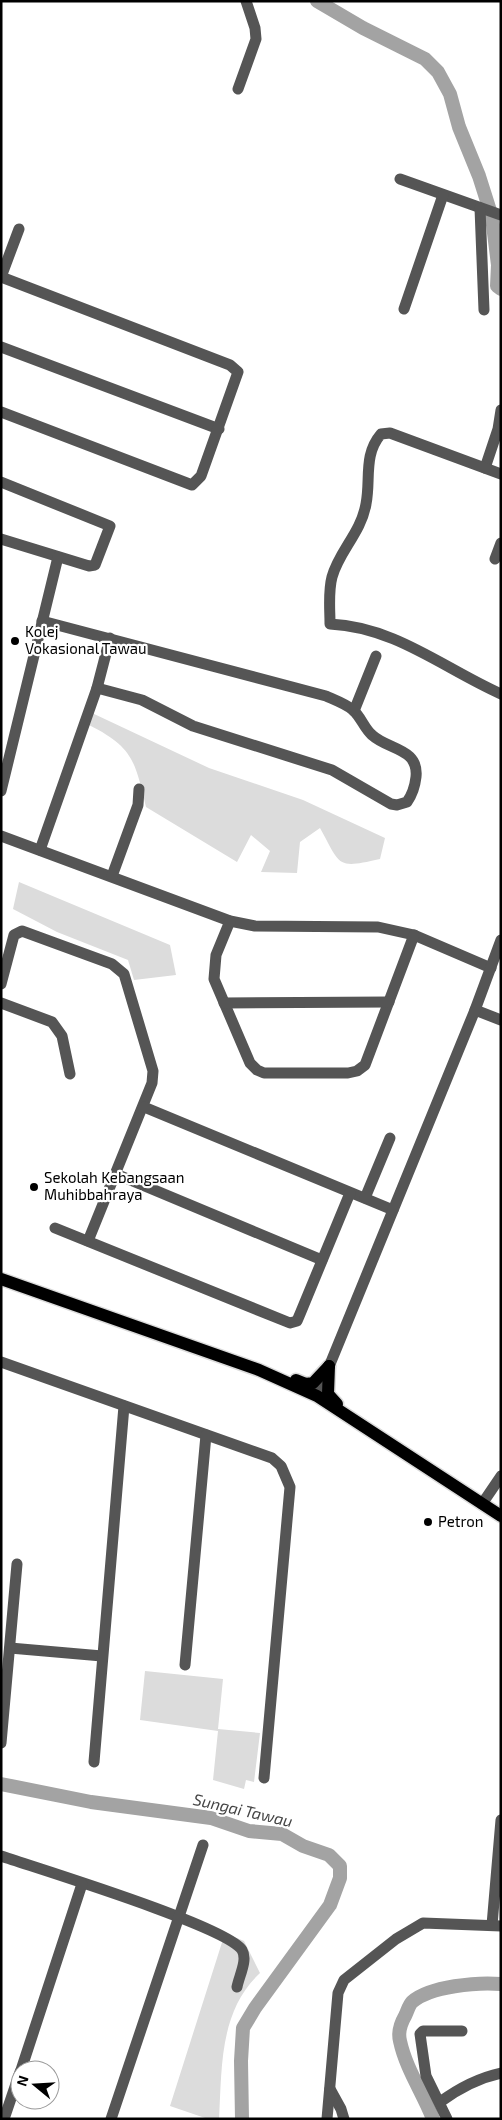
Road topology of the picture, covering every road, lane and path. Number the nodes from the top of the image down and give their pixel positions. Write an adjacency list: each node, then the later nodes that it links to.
1 (246, 1): 2 (street)
2 (238, 90)
3 (400, 179): 4 (street)
4 (443, 195): 5 (street); 8 (street)
5 (482, 209): 6 (street); 9 (street)
6 (500, 215)
7 (19, 229): 13 (street)
8 (404, 309)
9 (484, 310)
10 (1, 347): 13 (street)
11 (501, 410): 14 (street)
12 (1, 412): 13 (street)
13 (219, 429)
14 (486, 468): 15 (street); 25 (street)
15 (501, 474)
16 (1, 482): 19 (street)
17 (1, 539): 19 (street)
18 (501, 543): 20 (street)
19 (58, 557): 21 (street)
20 (495, 559)
21 (42, 621): 22 (street); 28 (street)
22 (110, 638): 24 (street); 26 (street)
23 (376, 656): 26 (street)
24 (97, 688): 26 (street); 30 (street)
25 (501, 694)
26 (354, 711)
27 (139, 789): 31 (street)
28 (1, 791)
29 (1, 836): 30 (street)
30 (40, 850): 31 (street)
31 (112, 876): 32 (street)
32 (230, 921): 33 (street); 39 (street)
33 (414, 935): 35 (street); 37 (street)
34 (501, 940): 35 (street)
35 (491, 968): 40 (street)
36 (1, 984): 43 (street)
37 (389, 1002): 39 (street); 39 (street)
38 (1, 1003): 42 (street)
39 (224, 1003)
40 (475, 1010): 41 (street); 48 (street)
41 (501, 1020)
42 (70, 1074)
43 (144, 1106): 45 (street); 46 (street)
44 (390, 1138): 47 (street)
45 (116, 1174): 50 (street); 51 (street)
46 (350, 1193): 47 (street); 51 (street)
47 (365, 1198): 48 (street)
48 (393, 1210): 56 (street)
49 (55, 1228): 50 (street)
50 (88, 1241): 51 (street)
51 (322, 1260)
52 (1, 1274): 54 (main road)
53 (1, 1279): 54 (main road)
54 (22, 1286): 57 (main road)
55 (1, 1362): 59 (street)
56 (330, 1366): 57 (main road); 58 (street); 60 (main road)
57 (259, 1370): 58 (main road)
58 (317, 1396): 60 (main road)
59 (124, 1406): 61 (street); 67 (street)
60 (342, 1410): 63 (main road)
61 (206, 1435): 68 (street); 71 (street)
62 (501, 1476): 63 (street)
63 (482, 1504): 64 (main road)
64 (501, 1516)
65 (17, 1564): 66 (street)
66 (10, 1648): 67 (street); 69 (street)
67 (102, 1656): 70 (street)
68 (185, 1665)
69 (1, 1743)
70 (94, 1762)
71 (264, 1778)
72 (501, 1820): 77 (street)
73 (203, 1845): 76 (street)
74 (1, 1856): 75 (street)
75 (82, 1884): 76 (street); 80 (street)
76 (178, 1917): 78 (street); 86 (street)
77 (496, 1925): 82 (street)
78 (237, 1986)
79 (462, 2031): 84 (street)
80 (24, 2060)
81 (501, 2073): 84 (street)
82 (330, 2089): 87 (street); 88 (street)
83 (10, 2101): 85 (street)
84 (440, 2102): 89 (street)
85 (4, 2119)
86 (111, 2119)
87 (327, 2119)
88 (344, 2119)
89 (447, 2119)

